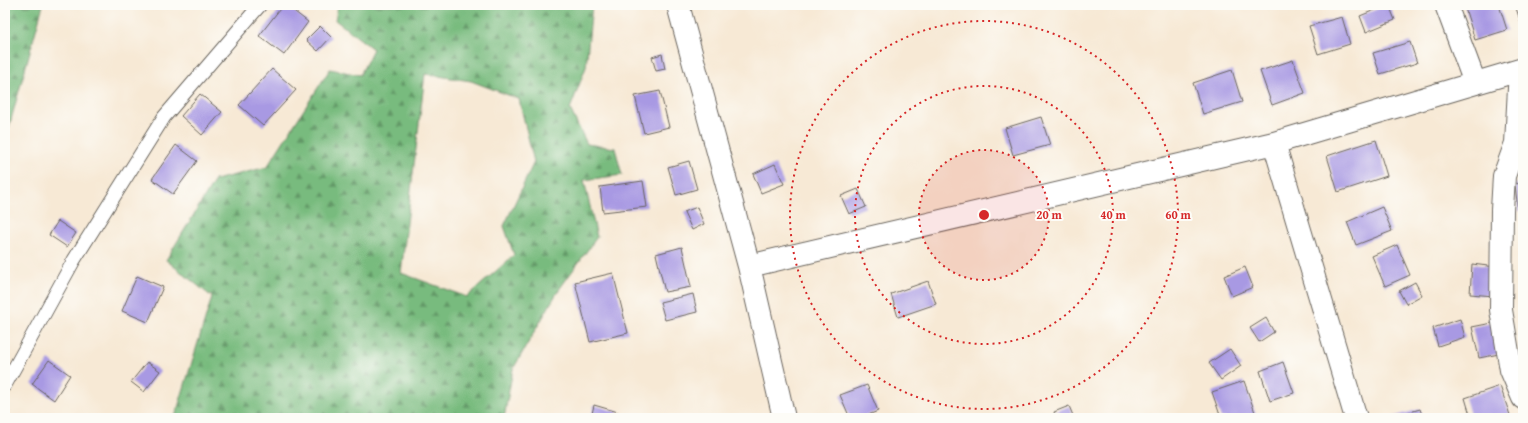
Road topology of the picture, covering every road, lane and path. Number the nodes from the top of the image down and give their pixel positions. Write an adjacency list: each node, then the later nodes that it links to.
1 (260, 5): 8 (lane)
2 (678, 5): 7 (street)
3 (1446, 5): 5 (street)
4 (1522, 69): 5 (street); 9 (street)
5 (1475, 83): 6 (street)
6 (1274, 143): 7 (street); 11 (street)
7 (749, 266): 10 (street)
8 (5, 385)
9 (1523, 398)
10 (784, 418)
11 (1356, 418)

